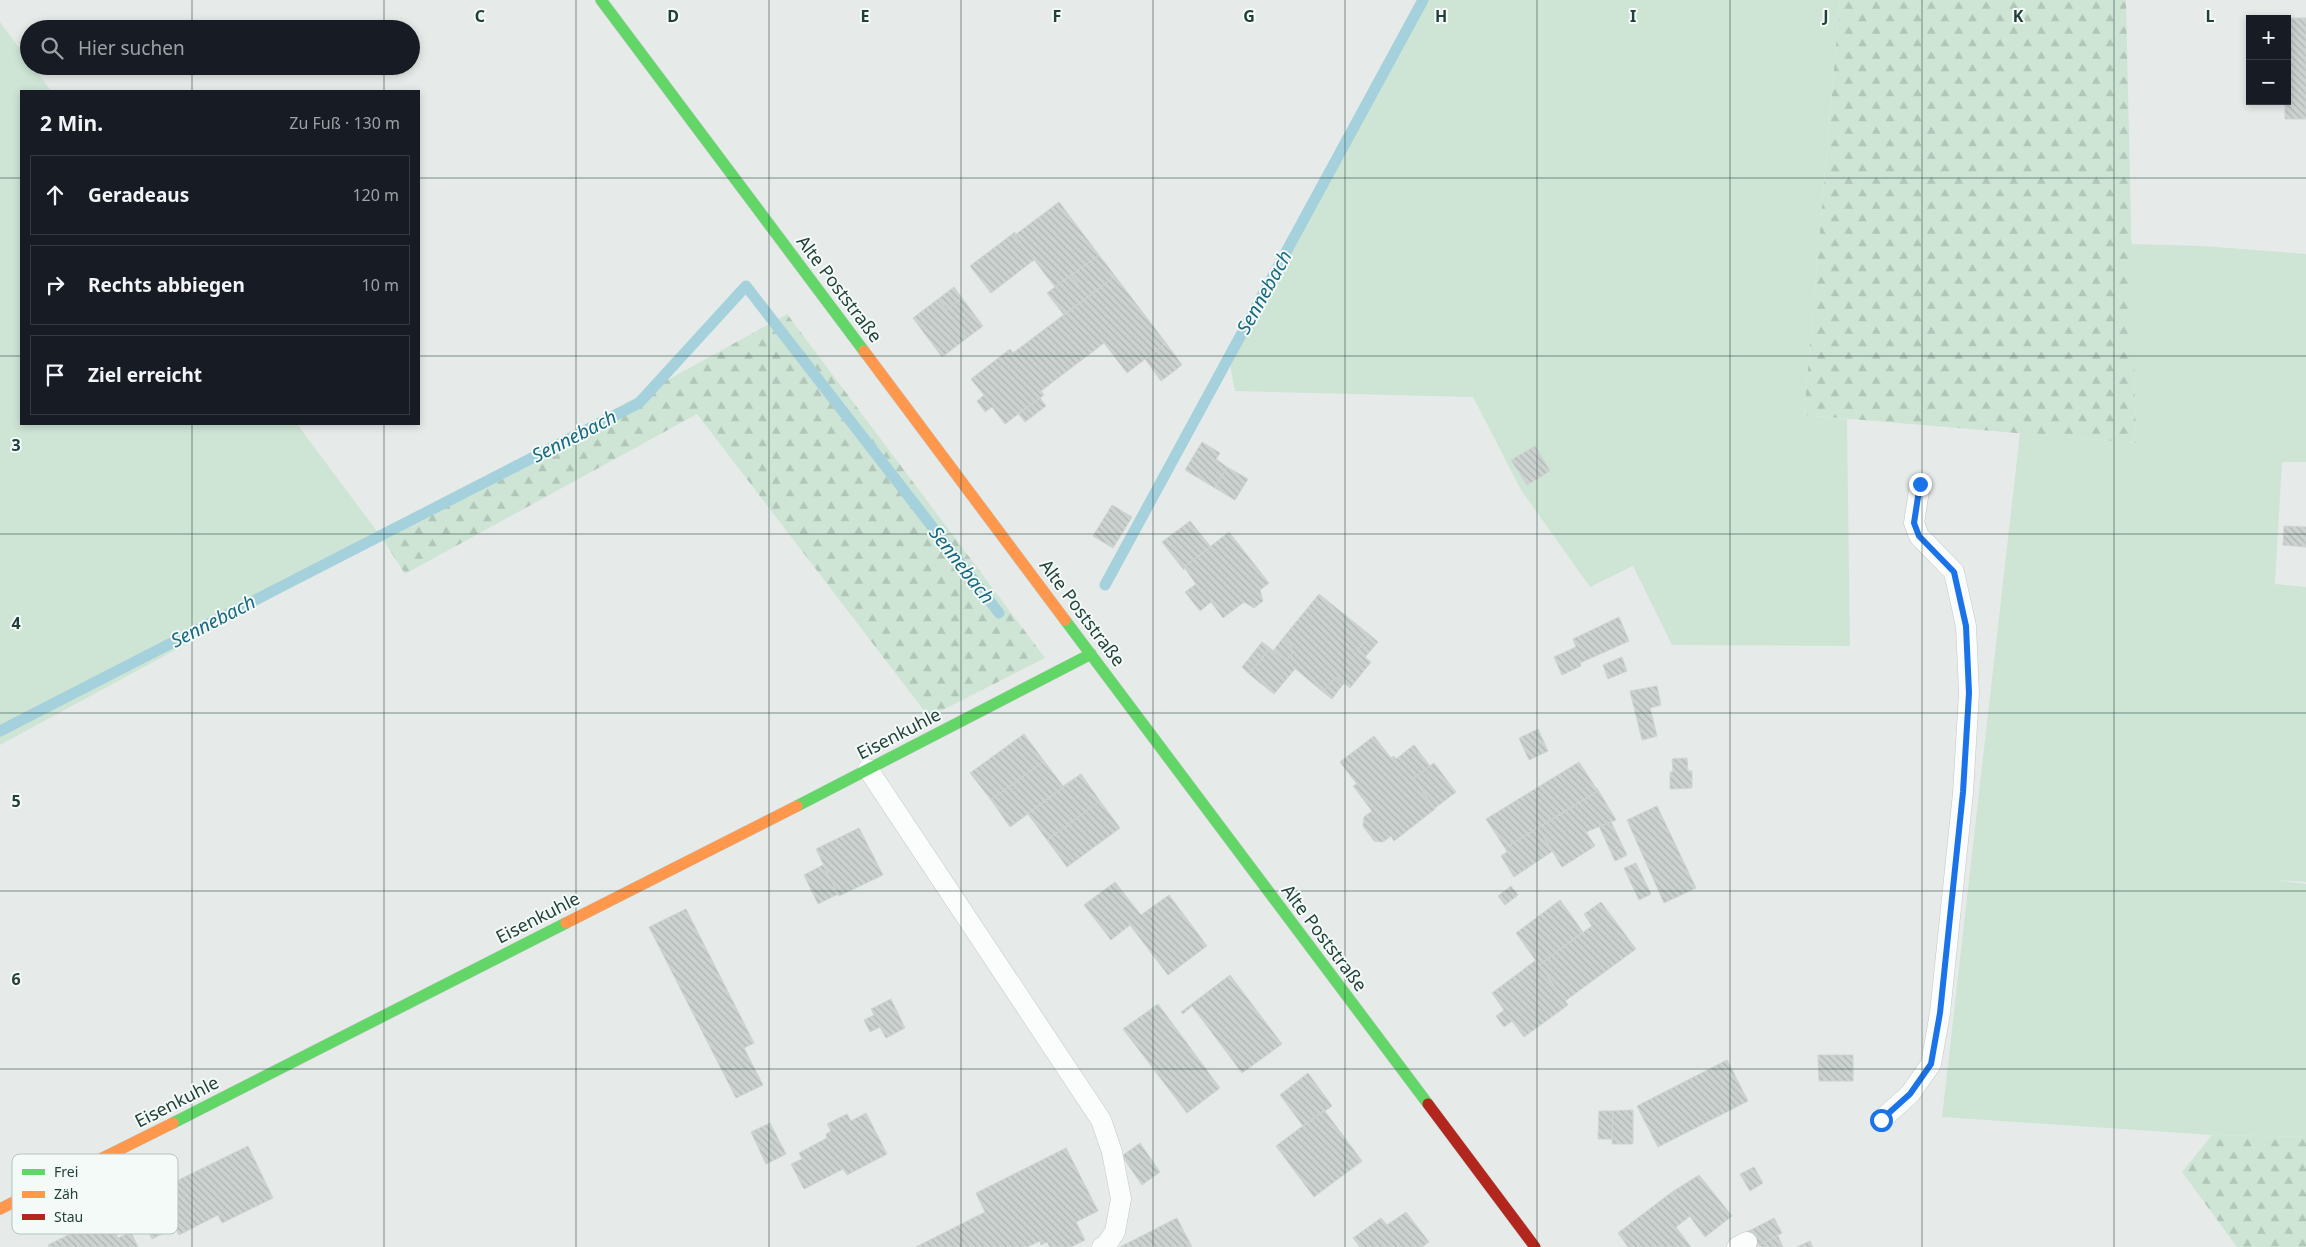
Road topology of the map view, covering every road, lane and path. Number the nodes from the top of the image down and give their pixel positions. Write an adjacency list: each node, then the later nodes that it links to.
1 (601, 0): 3 (street, Alte Poststraße)
2 (1920, 484): 5 (lane)
3 (1091, 654): 4 (street, Eisenkuhle); 10 (street, Alte Poststraße)
4 (868, 770): 6 (street, Eisenkuhle); 9 (lane)
5 (1881, 1120)
6 (113, 1154)
7 (12, 1203): 8 (street, Eisenkuhle)
8 (0, 1209)
9 (1102, 1247)
10 (1535, 1247)

